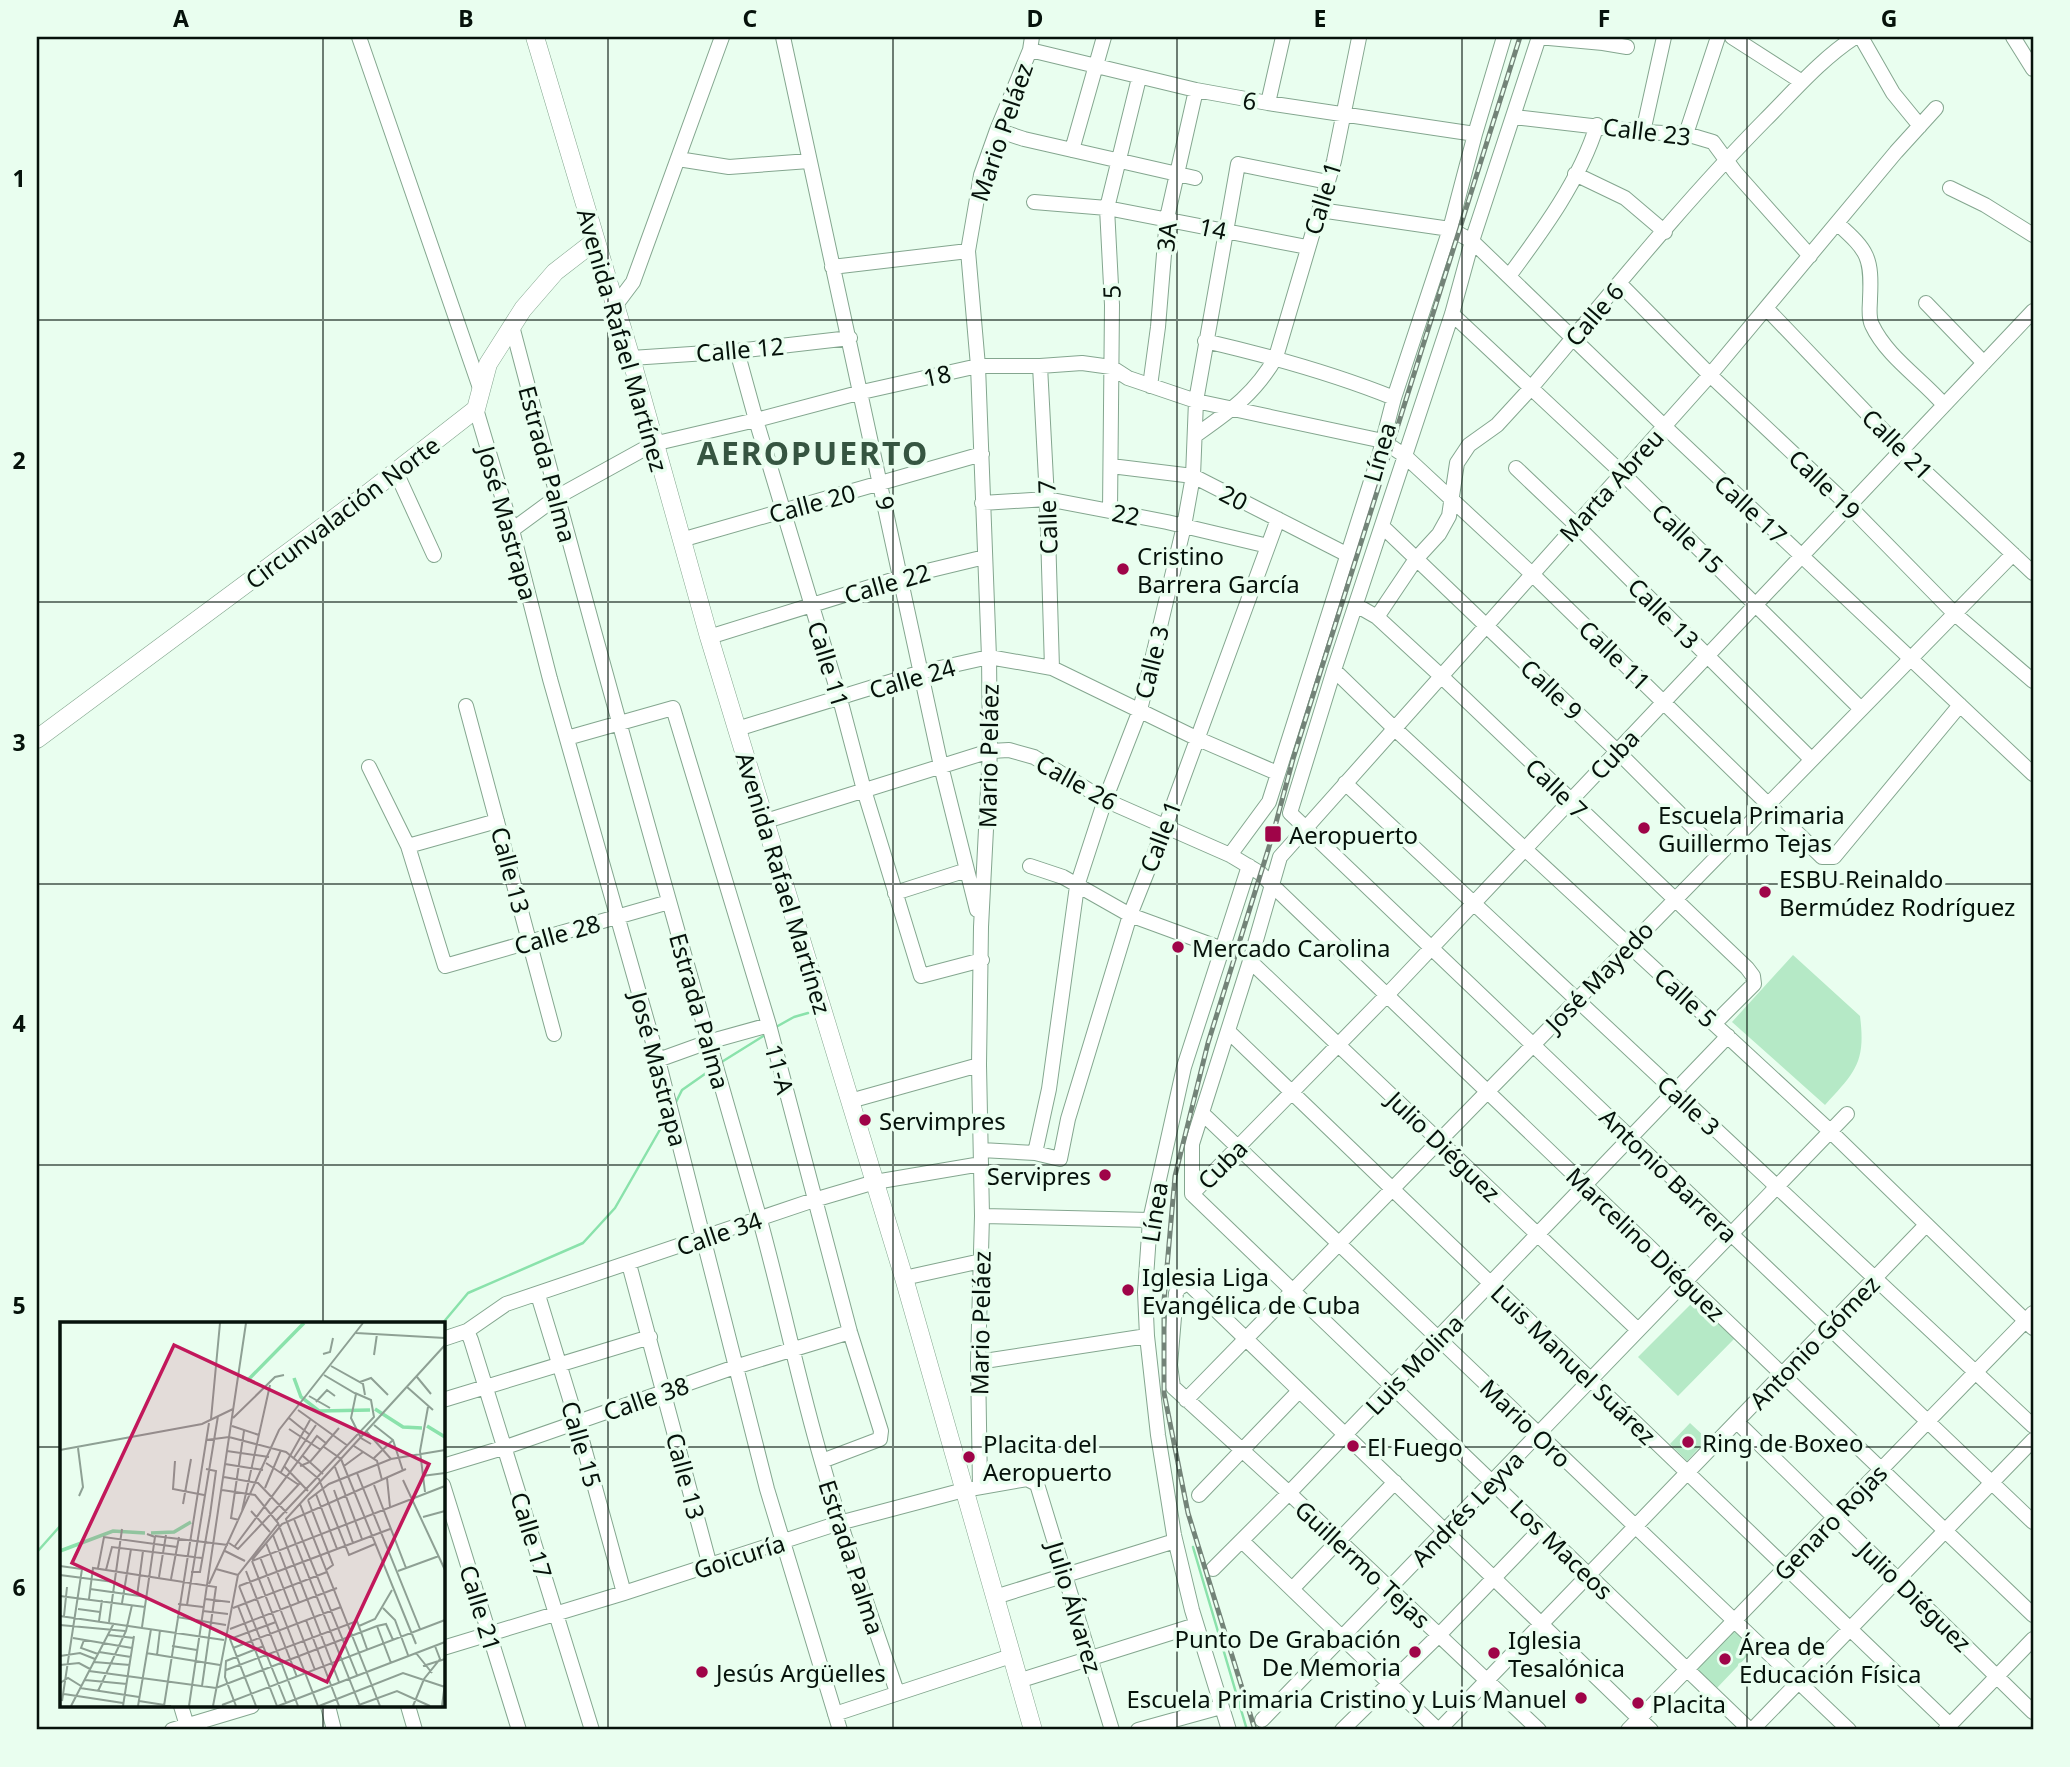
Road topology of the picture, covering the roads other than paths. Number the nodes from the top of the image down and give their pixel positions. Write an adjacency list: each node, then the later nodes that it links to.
1 (359, 37): 80 (street)
2 (535, 37): 54 (main road, Avenida Rafael Martínez)
3 (722, 37): 34 (street)
4 (783, 37): 36 (street, 9)
5 (1104, 37): 18 (street)
6 (1283, 37): 23 (street)
7 (1504, 37): 31 (street, Línea)
8 (1539, 37): 17 (street); 26 (street, Línea)
9 (1664, 37): 30 (street)
10 (1718, 37): 32 (street)
11 (1732, 37): 21 (street)
12 (1855, 37): 21 (street, Calle 6)
13 (1861, 37): 28 (street)
14 (2012, 37): 19 (street)
15 (1359, 38): 25 (street, Calle 1)
16 (1031, 43): 18 (street, 6); 29 (street, Mario Peláez)
17 (1626, 47)
18 (1096, 66): 20 (street, 6); 33 (street)
19 (2033, 69)
20 (1139, 78): 22 (street, 6); 37 (street, 5)
21 (1802, 82): 35 (street, Calle 6)
22 (1196, 90): 23 (street, 6); 39 (street, 3A)
23 (1268, 103): 25 (street, 6)
24 (1936, 108): 28 (street, Marta Abreu)
25 (1344, 113): 31 (street, 6); 41 (street, Calle 1)
26 (1514, 117): 27 (street, Calle 23); 55 (street, Línea)
27 (1597, 125): 30 (street, Calle 23); 38 (street)
28 (1920, 126): 48 (street, Marta Abreu)
29 (997, 130): 33 (street); 57 (street, Mario Peláez)
30 (1643, 132): 32 (street, Calle 23)
31 (1475, 134): 45 (street, Línea)
32 (1686, 134): 35 (street, Calle 23)
33 (1072, 150): 37 (street)
34 (678, 159): 36 (street); 63 (street)
35 (1727, 159): 52 (street, Calle 6); 58 (street, Calle 23)
36 (809, 161): 59 (street, 9)
37 (1117, 162): 39 (street); 44 (street, 5)
38 (1575, 174): 52 (street); 60 (street)
39 (1176, 175): 40 (street); 47 (street, 3A)
40 (1195, 178)
41 (1328, 182): 46 (street, Calle 1); 51 (street, Calle 3)
42 (1950, 188): 53 (street)
43 (1034, 202): 44 (street, 14)
44 (1107, 208): 47 (street, 14); 77 (street, 5)
45 (1455, 208): 49 (street); 50 (street, Línea)
46 (1320, 211): 49 (street); 56 (street, Calle 1)
47 (1167, 218): 51 (street, 14); 79 (street, 3A)
48 (1838, 224): 58 (street, Marta Abreu); 85 (street)
49 (1429, 226): 50 (street)
50 (1450, 229): 55 (street); 83 (street, Línea)
51 (1226, 231): 56 (street, 14); 70 (street, Calle 3)
52 (1665, 232): 61 (street, Calle 6)
53 (2033, 236)
54 (595, 241): 63 (main road, Avenida Rafael Martínez); 67 (main road)
55 (1472, 241): 60 (street, Calle 17); 66 (street, Línea)
56 (1307, 247): 72 (street, Calle 1)
57 (968, 251): 59 (street); 75 (street, Mario Peláez)
58 (1811, 256): 64 (street, Marta Abreu)
59 (832, 267): 68 (street, 9)
60 (1509, 276): 69 (street, Calle 17)
61 (1620, 284): 69 (street, Calle 6); 78 (street, Calle 19)
62 (1926, 303): 74 (street)
63 (615, 306): 73 (main road, Avenida Rafael Martínez)
64 (1767, 309): 78 (street, Marta Abreu); 93 (street, Calle 21)
65 (2033, 311): 74 (street, Cuba)
66 (1452, 314): 81 (street, Calle 15); 95 (street, Línea)
67 (512, 326): 80 (main road); 102 (street, Estrada Palma)
68 (850, 338): 71 (street, Calle 12); 82 (street, 9)
69 (1573, 338): 81 (street, Calle 6); 89 (street, Calle 17)
70 (1205, 341): 72 (street); 84 (street, Calle 3)
71 (737, 351): 73 (street, Calle 12); 88 (street, Calle 11)
72 (1276, 357): 83 (street); 86 (street, Calle 1)
73 (631, 358): 92 (main road, Avenida Rafael Martínez)
74 (1984, 363): 85 (street, Cuba)
75 (978, 366): 76 (street, 18); 82 (street, 18); 94 (street, Mario Peláez)
76 (1040, 366): 77 (street, 18); 104 (street, Calle 7)
77 (1111, 367): 79 (street, 18); 96 (street, 5)
78 (1710, 375): 89 (street, Marta Abreu); 106 (street, Calle 19)
79 (1150, 386): 84 (street, 18)
80 (480, 388): 87 (main road)
81 (1531, 388): 99 (street, Calle 15); 103 (street, Calle 6)
82 (862, 392): 88 (street, 18); 101 (street, 9)
83 (1394, 398): 91 (street, Línea)
84 (1196, 401): 86 (street, 18); 90 (street, Calle 3)
85 (1944, 405): 93 (street, Cuba)
86 (1234, 408): 90 (street, Calle 1); 91 (street, 18)
87 (476, 409): 98 (main road, Circunvalación Norte); 113 (street, José Mastrapa)
88 (756, 420): 92 (street, 18); 107 (street, Calle 11)
89 (1664, 426): 99 (street, Marta Abreu); 119 (street, Calle 17)
90 (1196, 435): 100 (street, Calle 3)
91 (1383, 441): 95 (street, Calle 11); 118 (street, Línea)
92 (653, 444): 102 (street, 18); 114 (main road, Avenida Rafael Martínez)
93 (1902, 450): 106 (street, Cuba); 116 (street, Calle 21)
94 (982, 454): 101 (street, Calle 20); 105 (street, Mario Peláez)
95 (1405, 456): 103 (street, Calle 11); 112 (street, Línea)
96 (1111, 466): 100 (street, 20); 108 (street, 5)
97 (1516, 468): 110 (street, Calle 13)
98 (396, 472): 117 (street); 151 (main road, Circunvalación Norte)
99 (1622, 473): 110 (street, Marta Abreu); 125 (street, Calle 15)
100 (1193, 476): 109 (street, 20); 111 (street, Calle 3)
101 (881, 484): 107 (street, Calle 20); 124 (street, 9)
102 (557, 497): 113 (street, 18); 146 (street, Estrada Palma)
103 (1450, 498): 121 (street, Calle 6); 123 (street, Calle 11)
104 (1047, 499): 105 (street, 22); 108 (street, 22); 135 (street, Calle 7)
105 (982, 503): 120 (street, Mario Peláez)
106 (1849, 506): 119 (street, Cuba); 128 (street, Calle 19)
107 (784, 510): 114 (street, Calle 20); 126 (street, Calle 11)
108 (1110, 510): 111 (street, 22)
109 (1278, 519): 115 (street, Calle 1); 118 (street, 20)
110 (1576, 525): 123 (street, Marta Abreu); 132 (street, Calle 13)
111 (1184, 526): 115 (street, 22); 145 (street, Calle 3)
112 (1383, 527): 121 (street, Calle 9); 127 (street, Línea)
113 (512, 530): 149 (street, José Mastrapa)
114 (681, 540): 131 (main road, Avenida Rafael Martínez)
115 (1268, 546): 150 (street, Calle 1)
116 (2013, 554): 122 (street, Calle 21); 128 (street, José Mayedo)
117 (435, 555)
118 (1348, 555): 157 (street, Línea)
119 (1802, 556): 125 (street, Cuba); 134 (street, Calle 17)
120 (985, 557): 124 (street, Calle 22); 133 (street, Mario Peláez)
121 (1416, 559): 129 (street, Calle 6); 130 (street, Calle 9)
122 (2033, 573)
123 (1532, 574): 130 (street, Marta Abreu); 141 (street, Calle 11)
124 (902, 577): 126 (street, Calle 22); 137 (street, 9)
125 (1756, 604): 132 (street, Cuba); 144 (street, Calle 15)
126 (811, 605): 131 (street, Calle 22); 140 (street, Calle 11)
127 (1356, 605): 129 (street, Calle 7); 136 (street, Línea)
128 (1955, 614): 134 (street, José Mayedo); 139 (street, Calle 19)
129 (1377, 617): 138 (street, Calle 7)
130 (1486, 626): 138 (street, Marta Abreu); 153 (street, Calle 9)
131 (709, 637): 147 (main road, Avenida Rafael Martínez)
132 (1707, 656): 141 (street, Cuba); 154 (street, Calle 13)
133 (989, 657): 135 (street, Calle 24); 137 (street, Calle 24); 152 (street, Mario Peláez)
134 (1909, 658): 142 (street, Calle 17); 144 (street, José Mayedo)
135 (1052, 668): 145 (street, Calle 24)
136 (1334, 670): 148 (street, Calle 5); 167 (street, Línea)
137 (922, 672): 140 (street, Calle 24); 155 (street, 9)
138 (1441, 676): 148 (street, Marta Abreu); 162 (street, Calle 7)
139 (2033, 681)
140 (840, 699): 147 (street, Calle 24); 160 (street, Calle 11)
141 (1663, 703): 153 (street, Cuba); 163 (street, Calle 11)
142 (1960, 705): 158 (street, Calle 17); 163 (street, Calle 11)
143 (466, 706): 164 (street, Calle 13)
144 (1860, 708): 154 (street, José Mayedo)
145 (1140, 710): 150 (street, Calle 24); 161 (street, Calle 3)
146 (618, 722): 149 (street); 180 (street, Estrada Palma); 194 (street, 11-A)
147 (737, 729): 165 (main road, Avenida Rafael Martínez)
148 (1395, 729): 159 (street, Marta Abreu); 169 (street, Calle 5)
149 (566, 738): 183 (street, José Mastrapa)
150 (1196, 738): 157 (street, Calle 24); 166 (street, Calle 1)
151 (37, 739)
152 (990, 751): 155 (street, Calle 26); 161 (street, Calle 26); 184 (street, Mario Peláez)
153 (1617, 751): 162 (street, Cuba); 170 (street, Calle 9)
154 (1811, 759): 163 (street, José Mayedo)
155 (941, 766): 160 (street, Calle 26); 175 (street, 9)
156 (369, 767): 168 (street)
157 (1277, 772): 171 (street, Línea)
158 (2033, 774)
159 (1345, 783): 167 (street, Marta Abreu); 181 (street, Calle 3)
160 (864, 790): 165 (street, Calle 26); 178 (street, Calle 11)
161 (1105, 800): 166 (street, Calle 26); 177 (street, Calle 3)
162 (1570, 801): 169 (street, Cuba); 179 (street, Calle 7)
163 (1767, 804): 170 (street, José Mayedo)
164 (497, 821): 168 (street); 185 (street, Calle 13)
165 (766, 821): 206 (main road, Avenida Rafael Martínez)
166 (1165, 827): 171 (street, Calle 26); 182 (street, Calle 1)
167 (1306, 828): 172 (street, Marta Abreu); 188 (street, Antonio Barrera)
168 (408, 846): 185 (street, Calle 28)
169 (1525, 849): 181 (street, Cuba); 186 (street, Calle 5)
170 (1719, 853): 179 (street, José Mayedo)
171 (1230, 855): 174 (street, Calle 26)
172 (1280, 857): 176 (street, Línea)
173 (1030, 866): 177 (street)
174 (1254, 869): 176 (street, Marcelino Diéguez); 187 (street, Línea)
175 (967, 870): 178 (street); 184 (street, 9)
176 (1272, 885): 190 (street, Línea); 191 (street, Marcelino Diéguez)
177 (1077, 886): 182 (street); 213 (street, Calle 3)
178 (895, 893): 189 (street, Calle 11)
179 (1674, 900): 186 (street, José Mayedo); 193 (street, Calle 7)
180 (669, 902): 183 (street, Calle 28); 198 (street, Estrada Palma)
181 (1473, 903): 188 (street, Cuba); 192 (street, Calle 3)
182 (1130, 915): 187 (street); 215 (street, Calle 1)
183 (617, 918): 185 (street, Calle 28); 201 (street, José Mastrapa)
184 (981, 927): 189 (street, Mario Peláez)
185 (530, 942): 196 (street, Calle 13)
186 (1630, 945): 192 (street, José Mayedo); 193 (street, Calle 5)
187 (1220, 948): 224 (street, Línea)
188 (1431, 948): 191 (street, Cuba); 199 (street, Antonio Barrera)
189 (982, 960): 202 (street, Mario Peláez)
190 (1250, 961): 195 (street, Línea); 200 (street, Julio Diéguez)
191 (1387, 995): 200 (street, Cuba); 203 (street, Marcelino Diéguez)
192 (1577, 1000): 199 (street, José Mayedo); 205 (street, Calle 3)
193 (1714, 1024): 197 (street, Calle 5)
194 (769, 1025): 198 (street); 221 (street, 11-A)
195 (1228, 1031): 204 (street, Luis Manuel Suárez); 207 (street, Línea)
196 (554, 1034)
197 (1728, 1037): 205 (street, Luis Molina); 209 (street, Calle 5)
198 (708, 1042): 201 (street); 223 (street, Estrada Palma)
199 (1532, 1044): 203 (street, José Mayedo); 210 (street, Antonio Barrera)
200 (1339, 1045): 204 (street, Cuba); 211 (street, Julio Diéguez)
201 (658, 1060): 228 (street, José Mastrapa)
202 (979, 1065): 206 (street); 214 (street, Mario Peláez)
203 (1487, 1091): 211 (street, José Mayedo); 217 (street, Marcelino Diéguez)
204 (1293, 1093): 212 (street, Cuba); 219 (street, Luis Manuel Suárez)
205 (1676, 1093): 210 (street, Luis Molina); 218 (street, Calle 3)
206 (850, 1101): 216 (main road, Avenida Rafael Martínez)
207 (1203, 1114): 212 (street, Mario Oro); 220 (street, Línea)
208 (1847, 1114): 209 (street, Andrés Leyva)
209 (1830, 1131): 218 (street, Andrés Leyva); 225 (street, Calle 5)
210 (1631, 1139): 217 (street, Luis Molina); 226 (street, Antonio Barrera)
211 (1439, 1141): 219 (street, José Mayedo); 227 (street, Julio Diéguez)
212 (1238, 1148): 220 (street, Cuba); 229 (street, Mario Oro)
213 (1035, 1153): 214 (street, Calle 34); 215 (street, Calle 34)
214 (981, 1157): 216 (street, Calle 34); 222 (street, Mario Peláez)
215 (1060, 1159)
216 (875, 1181): 221 (street, Calle 34); 232 (main road, Avenida Rafael Martínez)
217 (1585, 1186): 227 (street, Luis Molina); 234 (street, Marcelino Diéguez)
218 (1776, 1186): 226 (street, Andrés Leyva); 233 (street, Calle 3)
219 (1393, 1189): 229 (street, José Mayedo); 235 (street, Luis Manuel Suárez)
220 (1192, 1194): 236 (street, Los Maceos)
221 (814, 1200): 223 (street, Calle 34); 241 (street, 11-A)
222 (982, 1216): 224 (street); 230 (street, Mario Peláez)
223 (759, 1219): 228 (street, Calle 34); 248 (street, Estrada Palma)
224 (1150, 1220): 243 (street, Línea)
225 (1926, 1226): 233 (street, Antonio Gómez); 238 (street, Calle 5)
226 (1731, 1234): 234 (street, Andrés Leyva); 239 (street, Antonio Barrera)
227 (1538, 1235): 235 (street, Luis Molina); 240 (street, Julio Diéguez)
228 (703, 1238): 231 (street, Calle 34); 251 (street, José Mastrapa)
229 (1339, 1244): 236 (street, José Mayedo); 247 (street, Mario Oro)
230 (981, 1261): 232 (street); 249 (street, Mario Peláez)
231 (629, 1264): 237 (street, Calle 34); 244 (street, Calle 13)
232 (904, 1278): 279 (main road, Avenida Rafael Martínez)
233 (1874, 1278): 239 (street, Antonio Gómez); 252 (street, Calle 3)
234 (1684, 1281): 240 (street, Andrés Leyva); 253 (street, Marcelino Diéguez)
235 (1491, 1284): 247 (street, Luis Molina); 254 (street, Luis Manuel Suárez)
236 (1294, 1290): 246 (street, José Mayedo); 255 (street, Los Maceos)
237 (538, 1295): 242 (street, Calle 34); 250 (street, Calle 15)
238 (2031, 1321): 252 (street, Genaro Rojas)
239 (1828, 1327): 253 (street, Antonio Gómez); 261 (street, Antonio Barrera)
240 (1637, 1330): 254 (street, Andrés Leyva)
241 (850, 1332): 248 (street, Calle 38); 270 (street, 11-A)
242 (469, 1336): 245 (street, Calle 34); 256 (street, Calle 17)
243 (1147, 1336): 249 (street); 290 (street, Línea)
244 (650, 1337): 250 (street); 257 (street, Calle 13)
245 (444, 1339)
246 (1244, 1339): 258 (street); 260 (street, José Mayedo); 260 (street)
247 (1438, 1339): 255 (street, Luis Molina); 266 (street, Mario Oro)
248 (791, 1351): 251 (street, Calle 38); 270 (street, Estrada Palma)
249 (978, 1362): 279 (street, Mario Peláez)
250 (559, 1365): 256 (street); 262 (street, Calle 15)
251 (735, 1367): 257 (street, Calle 38); 289 (street, José Mastrapa)
252 (1976, 1372): 261 (street, Genaro Rojas); 264 (street, Calle 3)
253 (1782, 1375): 263 (street, Antonio Gómez); 272 (street, Marcelino Diéguez)
254 (1590, 1379): 266 (street, Andrés Leyva); 273 (street, Luis Manuel Suárez)
255 (1393, 1385): 265 (street, Luis Molina); 275 (street, Los Maceos)
256 (487, 1388): 259 (street); 268 (street, Calle 17)
257 (665, 1391): 262 (street, Calle 38); 293 (street, Calle 13)
258 (1299, 1391): 265 (street); 269 (street)
259 (444, 1400)
260 (1186, 1400): 269 (street, Guillermo Tejas)
261 (1928, 1421): 272 (street, Genaro Rojas); 276 (street, Antonio Barrera)
262 (577, 1422): 268 (street, Calle 38); 302 (street, Calle 15)
263 (1737, 1422): 273 (street, Antonio Gómez); 282 (street, Julio Diéguez)
264 (2033, 1426)
265 (1346, 1434): 274 (street); 280 (street, Luis Molina)
266 (1538, 1434): 275 (street, Andrés Leyva); 285 (street, Mario Oro)
267 (2033, 1440): 276 (street)
268 (506, 1447): 271 (street, Calle 38); 304 (street, Calle 17)
269 (1241, 1451): 280 (street, Guillermo Tejas); 281 (street)
270 (821, 1461): 283 (street, Estrada Palma)
271 (444, 1466)
272 (1881, 1469): 282 (street, Genaro Rojas); 288 (street, Marcelino Diéguez)
273 (1688, 1473): 285 (street, Antonio Gómez); 294 (street, Luis Manuel Suárez)
274 (1395, 1482): 287 (street); 292 (street)
275 (1492, 1482): 286 (street, Los Maceos); 287 (street, Andrés Leyva)
276 (1992, 1482): 284 (street, Antonio Barrera); 288 (street)
277 (1037, 1484): 279 (street, Goicuría); 296 (street, Julio Álvarez)
278 (444, 1488): 310 (street, Calle 21)
279 (972, 1488): 283 (street, Goicuría); 303 (main road, Avenida Rafael Martínez)
280 (1289, 1493): 291 (street, Luis Molina); 292 (street, Guillermo Tejas)
281 (1199, 1495)
282 (1834, 1518): 294 (street, Genaro Rojas); 299 (street, Julio Diéguez)
283 (839, 1522): 289 (street, Goicuría); 323 (street, Estrada Palma)
284 (2033, 1522)
285 (1635, 1528): 297 (street, Antonio Gómez); 306 (street, Mario Oro)
286 (1541, 1529): 297 (street, Los Maceos); 298 (street)
287 (1445, 1531): 298 (street); 301 (street, Andrés Leyva)
288 (1946, 1531): 299 (street); 305 (street, Marcelino Diéguez)
289 (782, 1541): 293 (street, Goicuría); 330 (street, José Mastrapa)
290 (1175, 1541): 296 (street); 307 (street, Línea)
291 (1242, 1541): 295 (street, Luis Molina); 300 (street)
292 (1338, 1541): 300 (street); 301 (street, Guillermo Tejas)
293 (710, 1566): 302 (street, Goicuría)
294 (1786, 1567): 306 (street, Genaro Rojas); 309 (street, Luis Manuel Suárez)
295 (1213, 1569)
296 (1066, 1575): 303 (street); 316 (street, Julio Álvarez)
297 (1589, 1576): 308 (street, Antonio Gómez); 317 (street, Los Maceos)
298 (1494, 1578): 308 (street); 311 (street)
299 (1899, 1579): 309 (street); 318 (street, Julio Diéguez)
300 (1293, 1588): 312 (street)
301 (1389, 1589): 311 (street, Guillermo Tejas); 312 (street, Andrés Leyva)
302 (624, 1593): 304 (street, Goicuría)
303 (995, 1597): 315 (main road, Avenida Rafael Martínez)
304 (556, 1614): 310 (street, Goicuría); 340 (street, Calle 17)
305 (2033, 1615)
306 (1734, 1621): 317 (street, Genaro Rojas); 321 (street, Mario Oro)
307 (1196, 1625): 316 (street); 324 (street, Línea)
308 (1542, 1625): 320 (street, Antonio Gómez); 331 (street)
309 (1851, 1629): 321 (street); 334 (street, Luis Manuel Suárez)
310 (489, 1634): 314 (street, Goicuría); 339 (street, Calle 21)
311 (1439, 1635): 320 (street, Guillermo Tejas); 322 (street)
312 (1343, 1637): 322 (street); 332 (street, Andrés Leyva)
313 (2033, 1639): 318 (street)
314 (444, 1648)
315 (1011, 1656): 319 (main road, Avenida Rafael Martínez); 323 (street)
316 (1090, 1659): 319 (street); 343 (street, Julio Álvarez)
317 (1687, 1669): 331 (street, Genaro Rojas); 350 (street, Los Maceos)
318 (1997, 1677): 329 (street, Julio Diéguez); 334 (street)
319 (1018, 1681): 342 (main road, Avenida Rafael Martínez)
320 (1488, 1681): 335 (street, Guillermo Tejas); 347 (street, Antonio Gómez)
321 (1799, 1682): 350 (street); 351 (street, Mario Oro)
322 (1391, 1683): 346 (street); 347 (street)
323 (897, 1692): 330 (street)
324 (1222, 1707): 344 (street); 345 (street, Línea)
325 (182, 1708): 333 (street)
326 (245, 1708): 333 (street)
327 (328, 1708): 337 (street)
328 (409, 1708): 338 (street)
329 (2033, 1712)
330 (835, 1714): 341 (street, José Mastrapa)
331 (1639, 1719): 348 (street, Genaro Rojas); 349 (street)
332 (1262, 1720)
333 (187, 1726): 336 (street)
334 (1948, 1728)
335 (1537, 1729)
336 (172, 1730)
337 (334, 1730)
338 (415, 1730)
339 (519, 1730)
340 (592, 1730)
341 (840, 1730)
342 (1033, 1730)
343 (1112, 1730)
344 (1138, 1730)
345 (1229, 1730)
346 (1342, 1730)
347 (1439, 1730)
348 (1628, 1730)
349 (1651, 1730)
350 (1751, 1730)
351 (1849, 1730)

